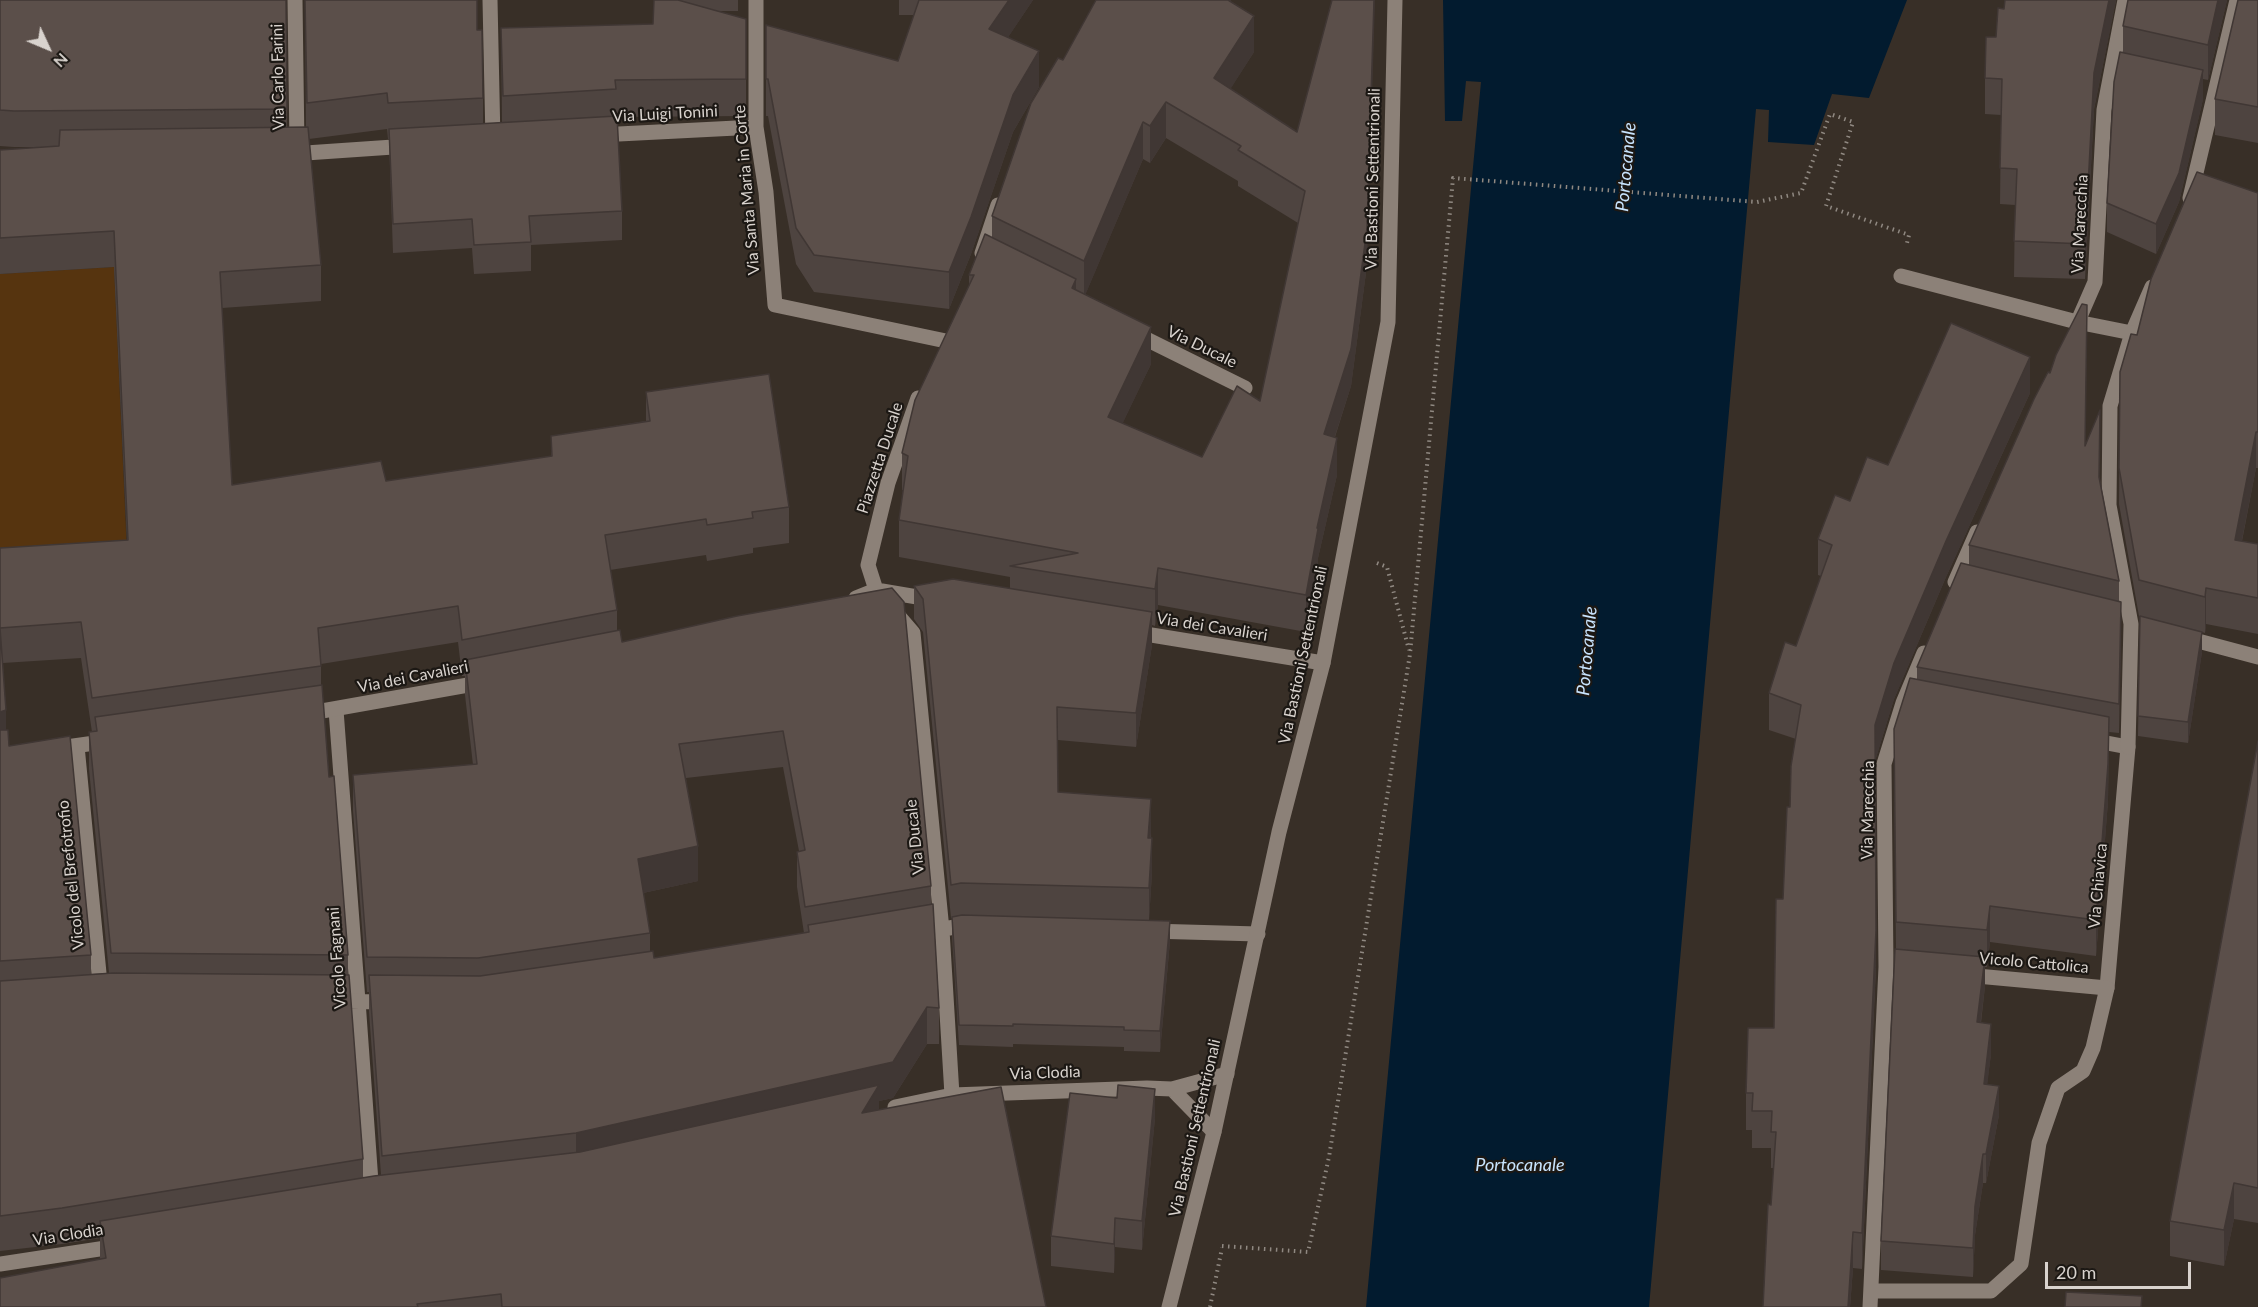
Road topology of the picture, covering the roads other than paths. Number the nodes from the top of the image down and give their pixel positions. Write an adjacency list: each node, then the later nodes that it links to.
1 (296, 0): 12 (street, Via Carlo Farini)
2 (490, 0): 9 (street)
3 (756, 0): 7 (street, Via Santa Maria in Corte)
4 (1395, 0): 36 (street, Via Bastioni Settentrionali)
5 (2125, 0): 18 (street, Via Marecchia)
6 (2237, 0): 14 (street)
7 (756, 127): 8 (street, Via Luigi Tonini); 22 (street, Via Santa Maria in Corte)
8 (589, 136)
9 (493, 141)
10 (424, 145): 12 (street)
11 (273, 154): 12 (street)
12 (297, 154)
13 (1003, 191): 15 (street)
14 (2184, 214)
15 (982, 263)
16 (2159, 271): 20 (street, Via Chiavica)
17 (1901, 276): 18 (street)
18 (2077, 322): 20 (street); 21 (street, Via Marecchia)
19 (1118, 326): 24 (street, Via Ducale)
20 (2132, 333): 31 (street, Via Chiavica)
21 (2068, 339)
22 (945, 341)
23 (925, 383): 27 (street, Piazzetta Ducale)
24 (1245, 388)
25 (1983, 518): 26 (street)
26 (1958, 585)
27 (876, 590): 28 (street); 29 (street); 46 (street, Via Ducale)
28 (947, 602)
29 (844, 603)
30 (2113, 619): 31 (street)
31 (2137, 625): 43 (street, Via Chiavica)
32 (1123, 630): 36 (street, Via dei Cavalieri)
33 (2166, 633): 35 (street)
34 (1929, 642): 64 (street, Via Marecchia)
35 (2258, 657)
36 (1323, 663): 48 (street, Via Bastioni Settentrionali)
37 (497, 679): 38 (street, Via dei Cavalieri)
38 (336, 710): 39 (street, Via dei Cavalieri); 54 (street, Vicolo Fagnani)
39 (289, 717)
40 (2071, 736): 43 (street)
41 (124, 739): 42 (street)
42 (77, 746): 44 (street); 52 (street, Vicolo del Brefotrofio)
43 (2127, 747): 51 (street, Via Chiavica)
44 (33, 752)
45 (985, 926): 46 (street)
46 (942, 930): 49 (street); 58 (street, Via Ducale)
47 (1139, 931): 48 (street)
48 (1258, 934): 56 (street, Via Bastioni Settentrionali)
49 (895, 938)
50 (1956, 974): 51 (street, Vicolo Cattolica)
51 (2107, 988): 64 (street, Via Chiavica)
52 (102, 1000)
53 (311, 1001): 54 (street)
54 (358, 1001): 55 (street); 61 (street, Vicolo Fagnani)
55 (402, 1002)
56 (1227, 1074): 57 (street, Via Clodia); 60 (street, Via Bastioni Settentrionali)
57 (1172, 1089): 58 (street, Via Clodia); 60 (street)
58 (952, 1095): 59 (street, Via Clodia)
59 (878, 1111)
60 (1214, 1132): 65 (street, Via Bastioni Settentrionali)
61 (373, 1203)
62 (133, 1243): 63 (street, Via Clodia)
63 (0, 1264)
64 (1871, 1291): 66 (street, Via Marecchia)
65 (1169, 1307)
66 (1870, 1307)

